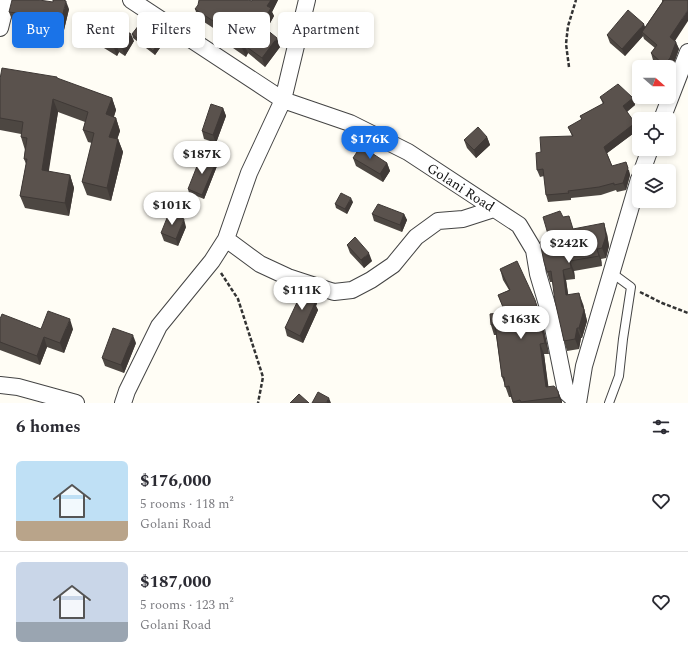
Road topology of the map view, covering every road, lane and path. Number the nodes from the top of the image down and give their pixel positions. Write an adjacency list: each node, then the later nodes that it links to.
1 (7, 0): 5 (street)
2 (131, 0): 8 (street, Golani Road)
3 (307, 0): 8 (street)
4 (576, 0): 7 (path)
5 (0, 28)
6 (688, 52): 9 (street)
7 (570, 67)
8 (283, 100): 11 (street, Golani Road); 12 (street)
9 (665, 112)
10 (632, 203): 14 (street)
11 (494, 209): 12 (street); 21 (street, Golani Road)
12 (226, 239): 13 (street)
13 (212, 261): 19 (street); 20 (path)
14 (612, 273): 15 (lane); 21 (street)
15 (631, 287): 16 (path); 22 (lane)
16 (688, 313)
17 (0, 386): 18 (street)
18 (76, 403)
19 (122, 403)
20 (258, 403)
21 (578, 403)
22 (609, 403)

